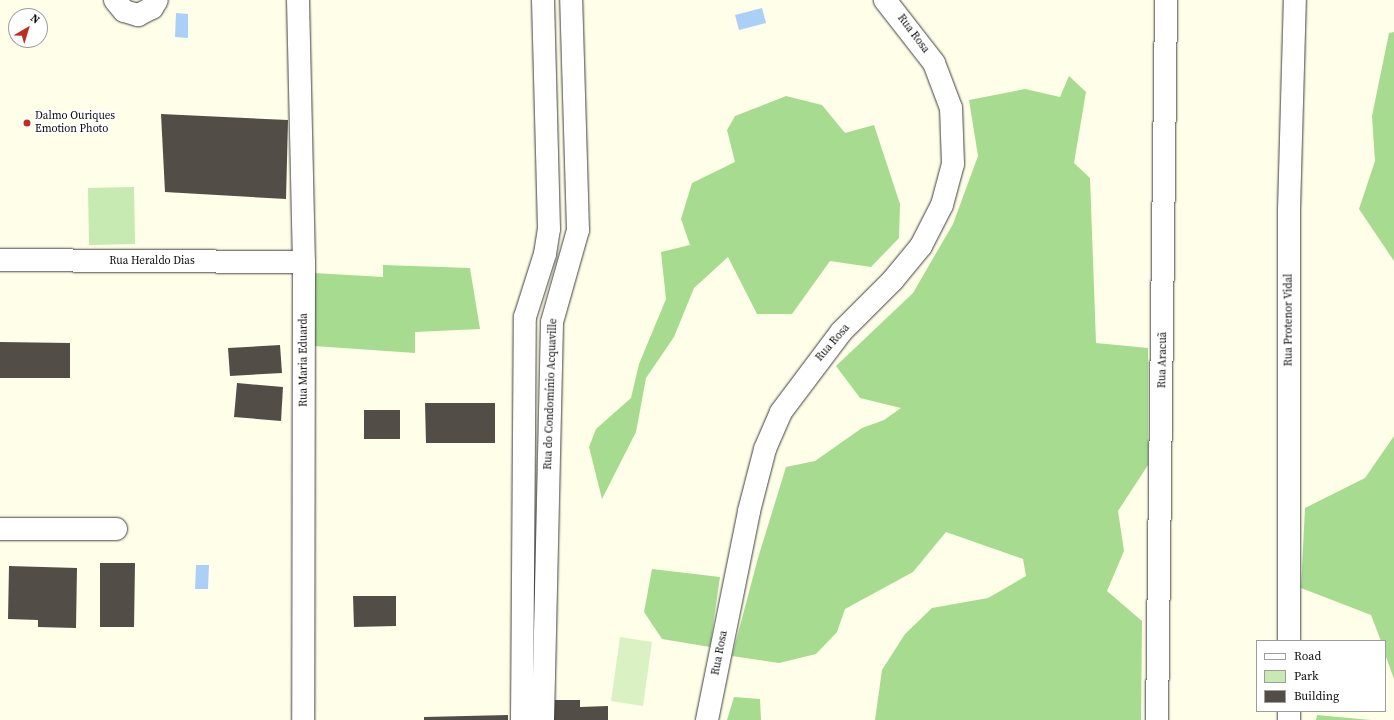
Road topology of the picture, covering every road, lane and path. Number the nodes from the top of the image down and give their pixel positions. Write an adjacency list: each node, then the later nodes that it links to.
1 (115, 0): 2 (street)
2 (157, 0)
3 (298, 0): 14 (street, Rua Maria Eduarda)
4 (543, 0): 10 (street)
5 (571, 0): 9 (street, Rua do Condomínio Acquaville)
6 (885, 0): 25 (street, Rua Rosa)
7 (1166, 0): 26 (street, Rua Aracuã)
8 (1295, 0): 19 (street, Rua Protenor Vidal)
9 (572, 68): 10 (street); 12 (street, Rua do Condomínio Acquaville)
10 (544, 70): 11 (street)
11 (549, 229): 12 (street); 15 (street)
12 (578, 230): 16 (street, Rua do Condomínio Acquaville)
13 (0, 260): 14 (street, Rua Heraldo Dias)
14 (304, 262): 22 (street, Rua Maria Eduarda)
15 (524, 438): 16 (street); 20 (street)
16 (549, 438): 21 (street, Rua do Condomínio Acquaville)
17 (0, 529): 18 (street)
18 (116, 529)
19 (1289, 640)
20 (521, 641): 21 (street); 23 (street)
21 (542, 641): 24 (street, Rua do Condomínio Acquaville)
22 (303, 720)
23 (522, 720)
24 (543, 720)
25 (707, 720)
26 (1157, 720)

